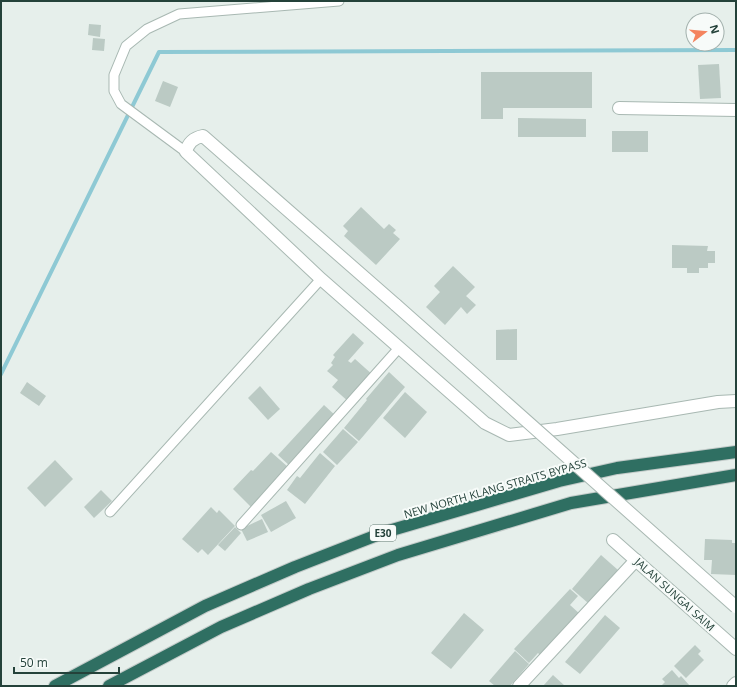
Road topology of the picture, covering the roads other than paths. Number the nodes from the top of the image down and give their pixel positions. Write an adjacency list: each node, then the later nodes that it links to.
1 (339, 1): 4 (lane)
2 (619, 108): 3 (street)
3 (736, 110)
4 (186, 152): 5 (street); 14 (street, bridge)
5 (321, 279): 6 (street); 10 (lane)
6 (399, 348): 7 (street); 11 (lane)
7 (736, 402)
8 (736, 452): 17 (highway, NEW NORTH KLANG STRAITS BYPASS / E30)
9 (736, 475): 18 (highway, E30)
10 (110, 512)
11 (241, 525)
12 (613, 540): 13 (street, JALAN SUNGAI SAIM)
13 (636, 560): 15 (street, JALAN SUNGAI SAIM); 19 (street)
14 (736, 607)
15 (736, 649)
16 (736, 683): 20 (street)
17 (55, 686)
18 (109, 686)
19 (519, 686)
20 (733, 686)

